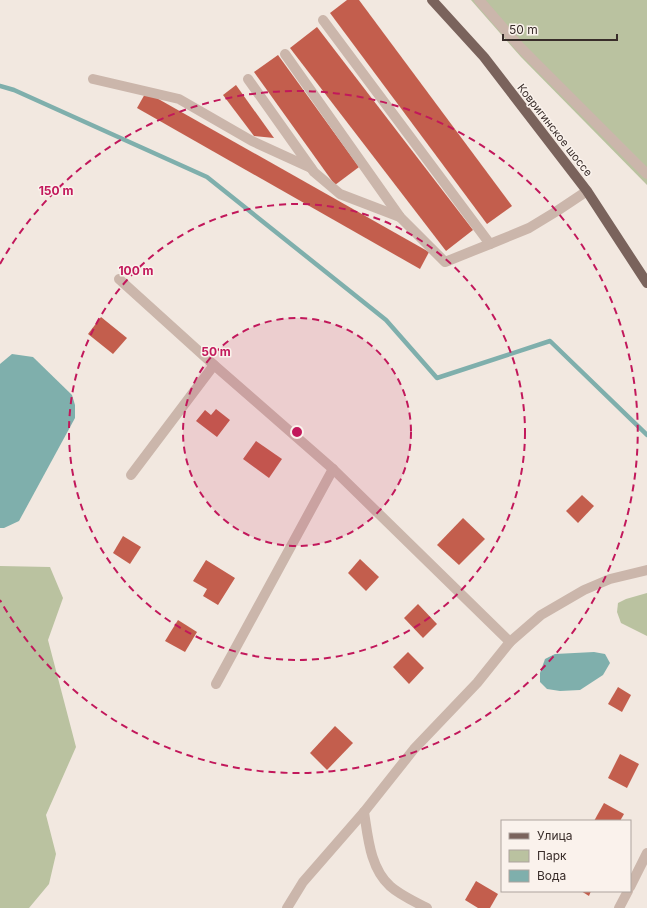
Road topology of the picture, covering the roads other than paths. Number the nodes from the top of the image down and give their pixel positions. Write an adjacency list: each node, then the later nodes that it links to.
1 (432, 0): 9 (main road, Ковригинское шоссе)
2 (479, 0): 8 (street)
3 (322, 20): 11 (street)
4 (285, 54): 10 (street)
5 (92, 79): 7 (street)
6 (248, 79): 7 (street)
7 (311, 168): 10 (street)
8 (647, 174)
9 (587, 191): 11 (street); 13 (main road, Ковригинское шоссе)
10 (400, 217): 11 (street)
11 (490, 244)
12 (119, 279): 14 (street)
13 (647, 283)
14 (214, 365): 15 (street); 16 (street)
15 (333, 469): 18 (street); 19 (street)
16 (131, 475)
17 (647, 570): 18 (street)
18 (510, 642): 20 (street)
19 (216, 684)
20 (364, 812): 24 (street); 25 (street)
21 (647, 853): 22 (street)
22 (631, 885)
23 (627, 892): 26 (street)
24 (287, 908)
25 (427, 908)
26 (619, 908)

